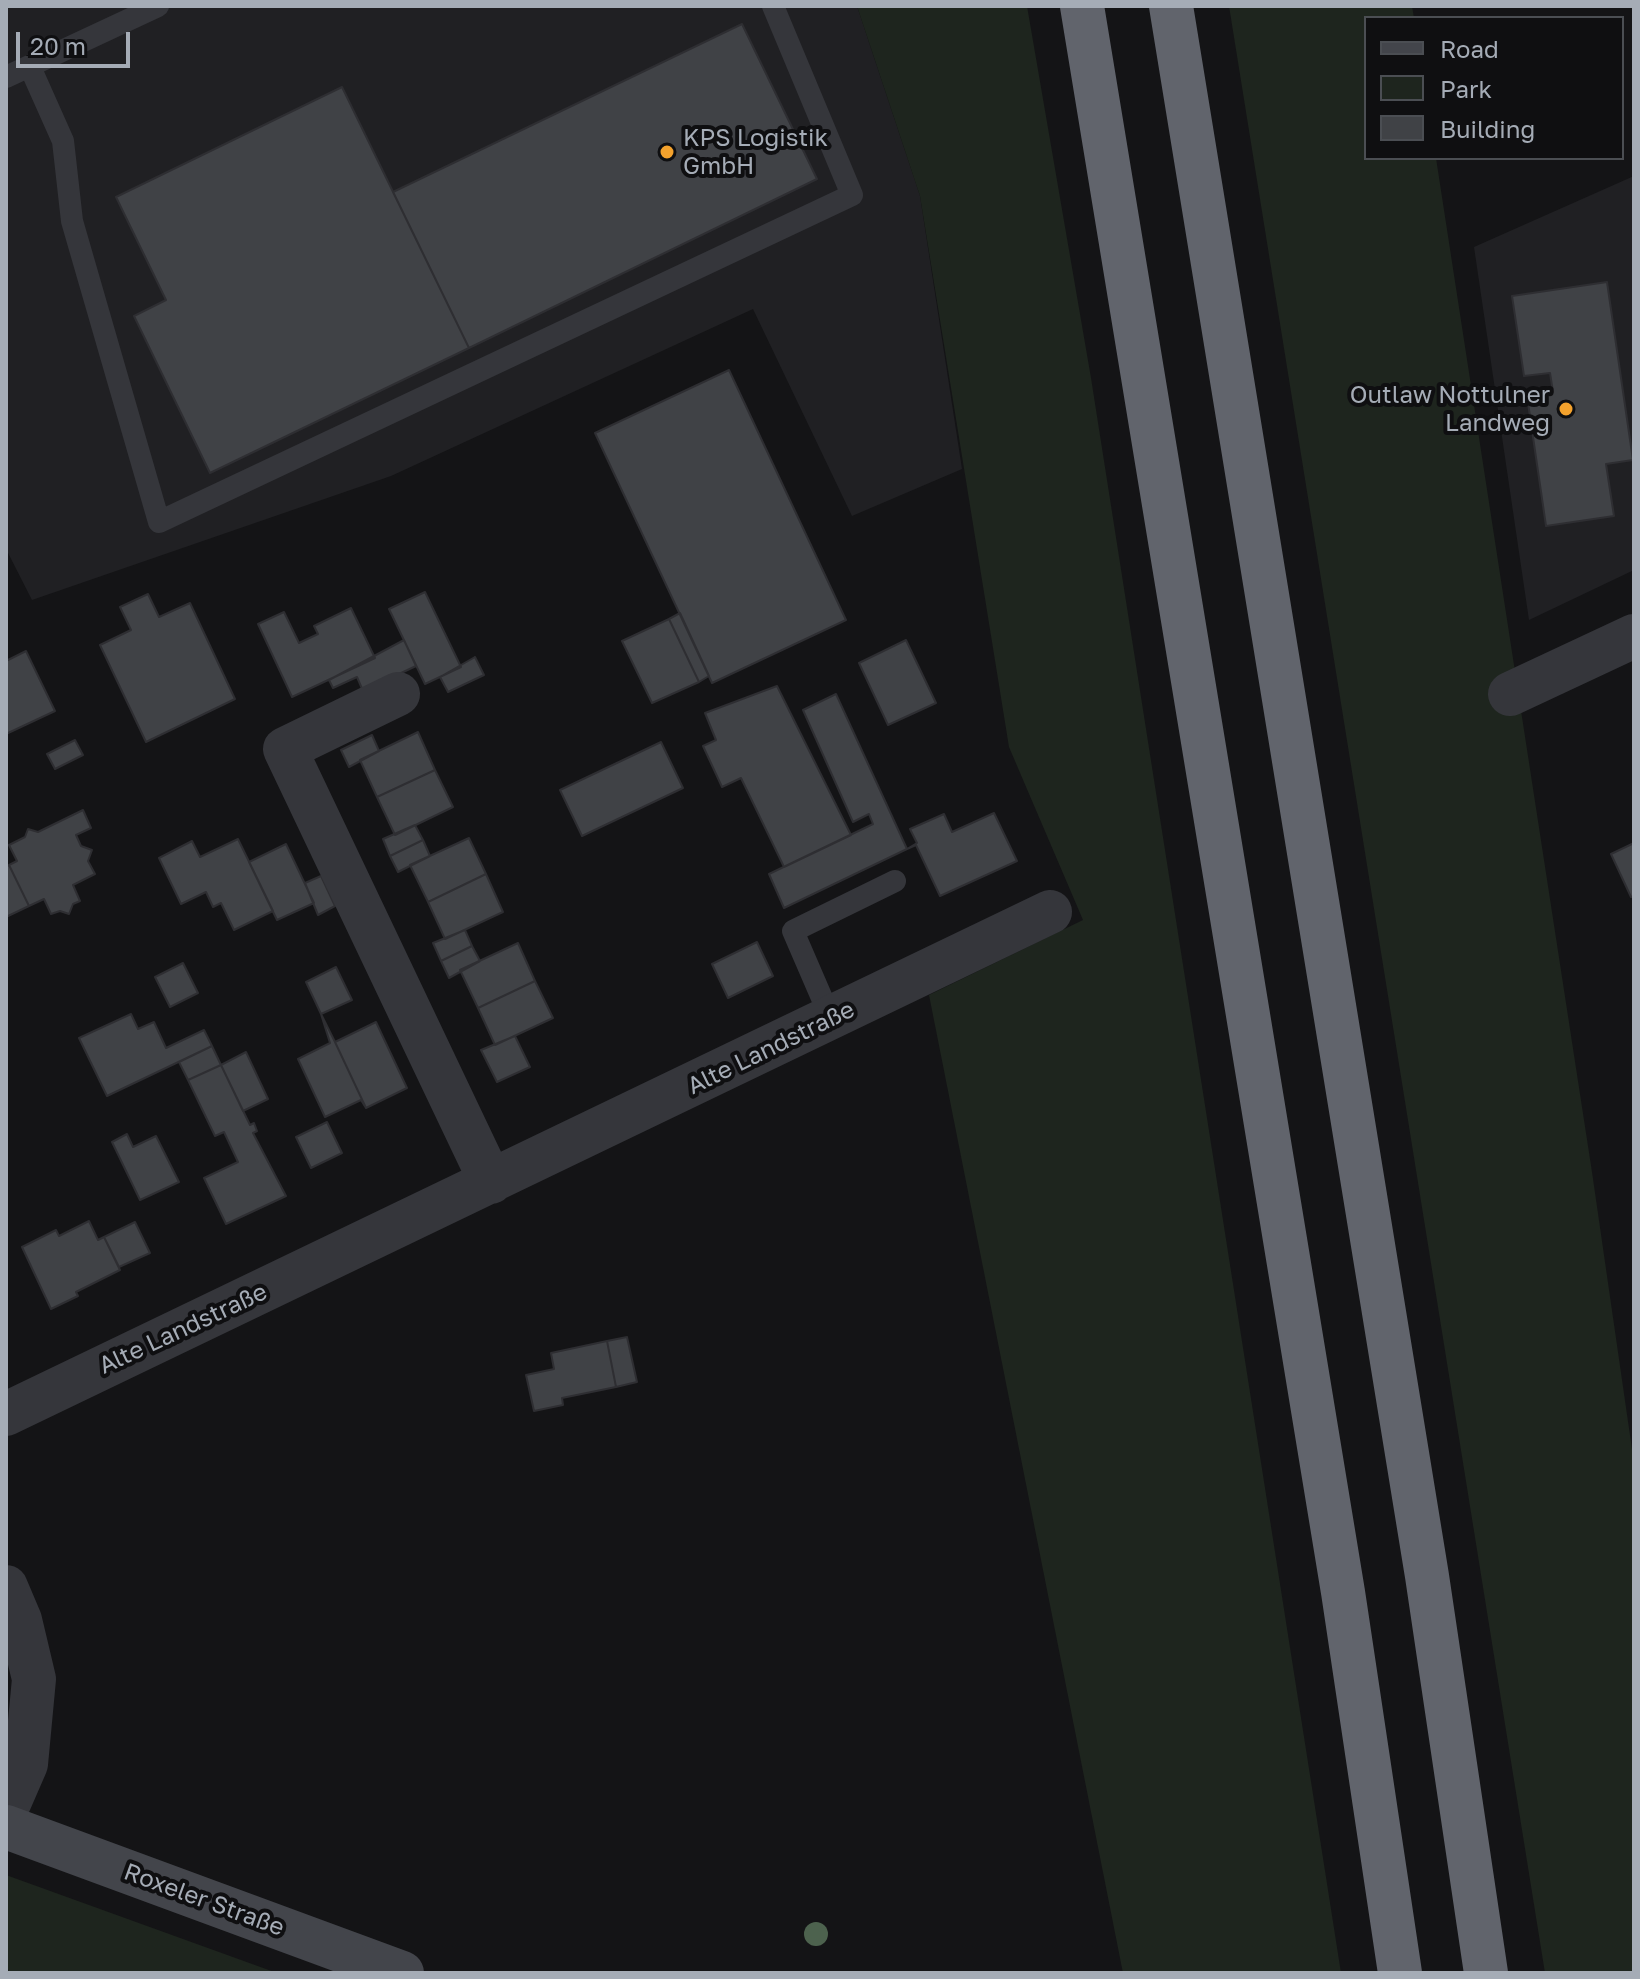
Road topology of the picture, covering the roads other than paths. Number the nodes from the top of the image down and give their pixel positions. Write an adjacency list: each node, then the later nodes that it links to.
1 (158, 6): 5 (lane)
2 (773, 6): 5 (lane)
3 (1082, 6): 19 (highway)
4 (1171, 6): 20 (highway)
5 (30, 67): 6 (lane)
6 (6, 77)
7 (1634, 636): 9 (street)
8 (398, 694): 13 (street)
9 (1510, 694)
10 (895, 881): 12 (lane)
11 (1050, 912): 12 (street, Alte Landstraße)
12 (831, 1019): 13 (street, Alte Landstraße)
13 (491, 1182): 14 (street, Alte Landstraße)
14 (6, 1414)
15 (6, 1587): 16 (street)
16 (6, 1810)
17 (6, 1827): 18 (main road, Roxeler Straße)
18 (402, 1973)
19 (1400, 1973)
20 (1486, 1973)

